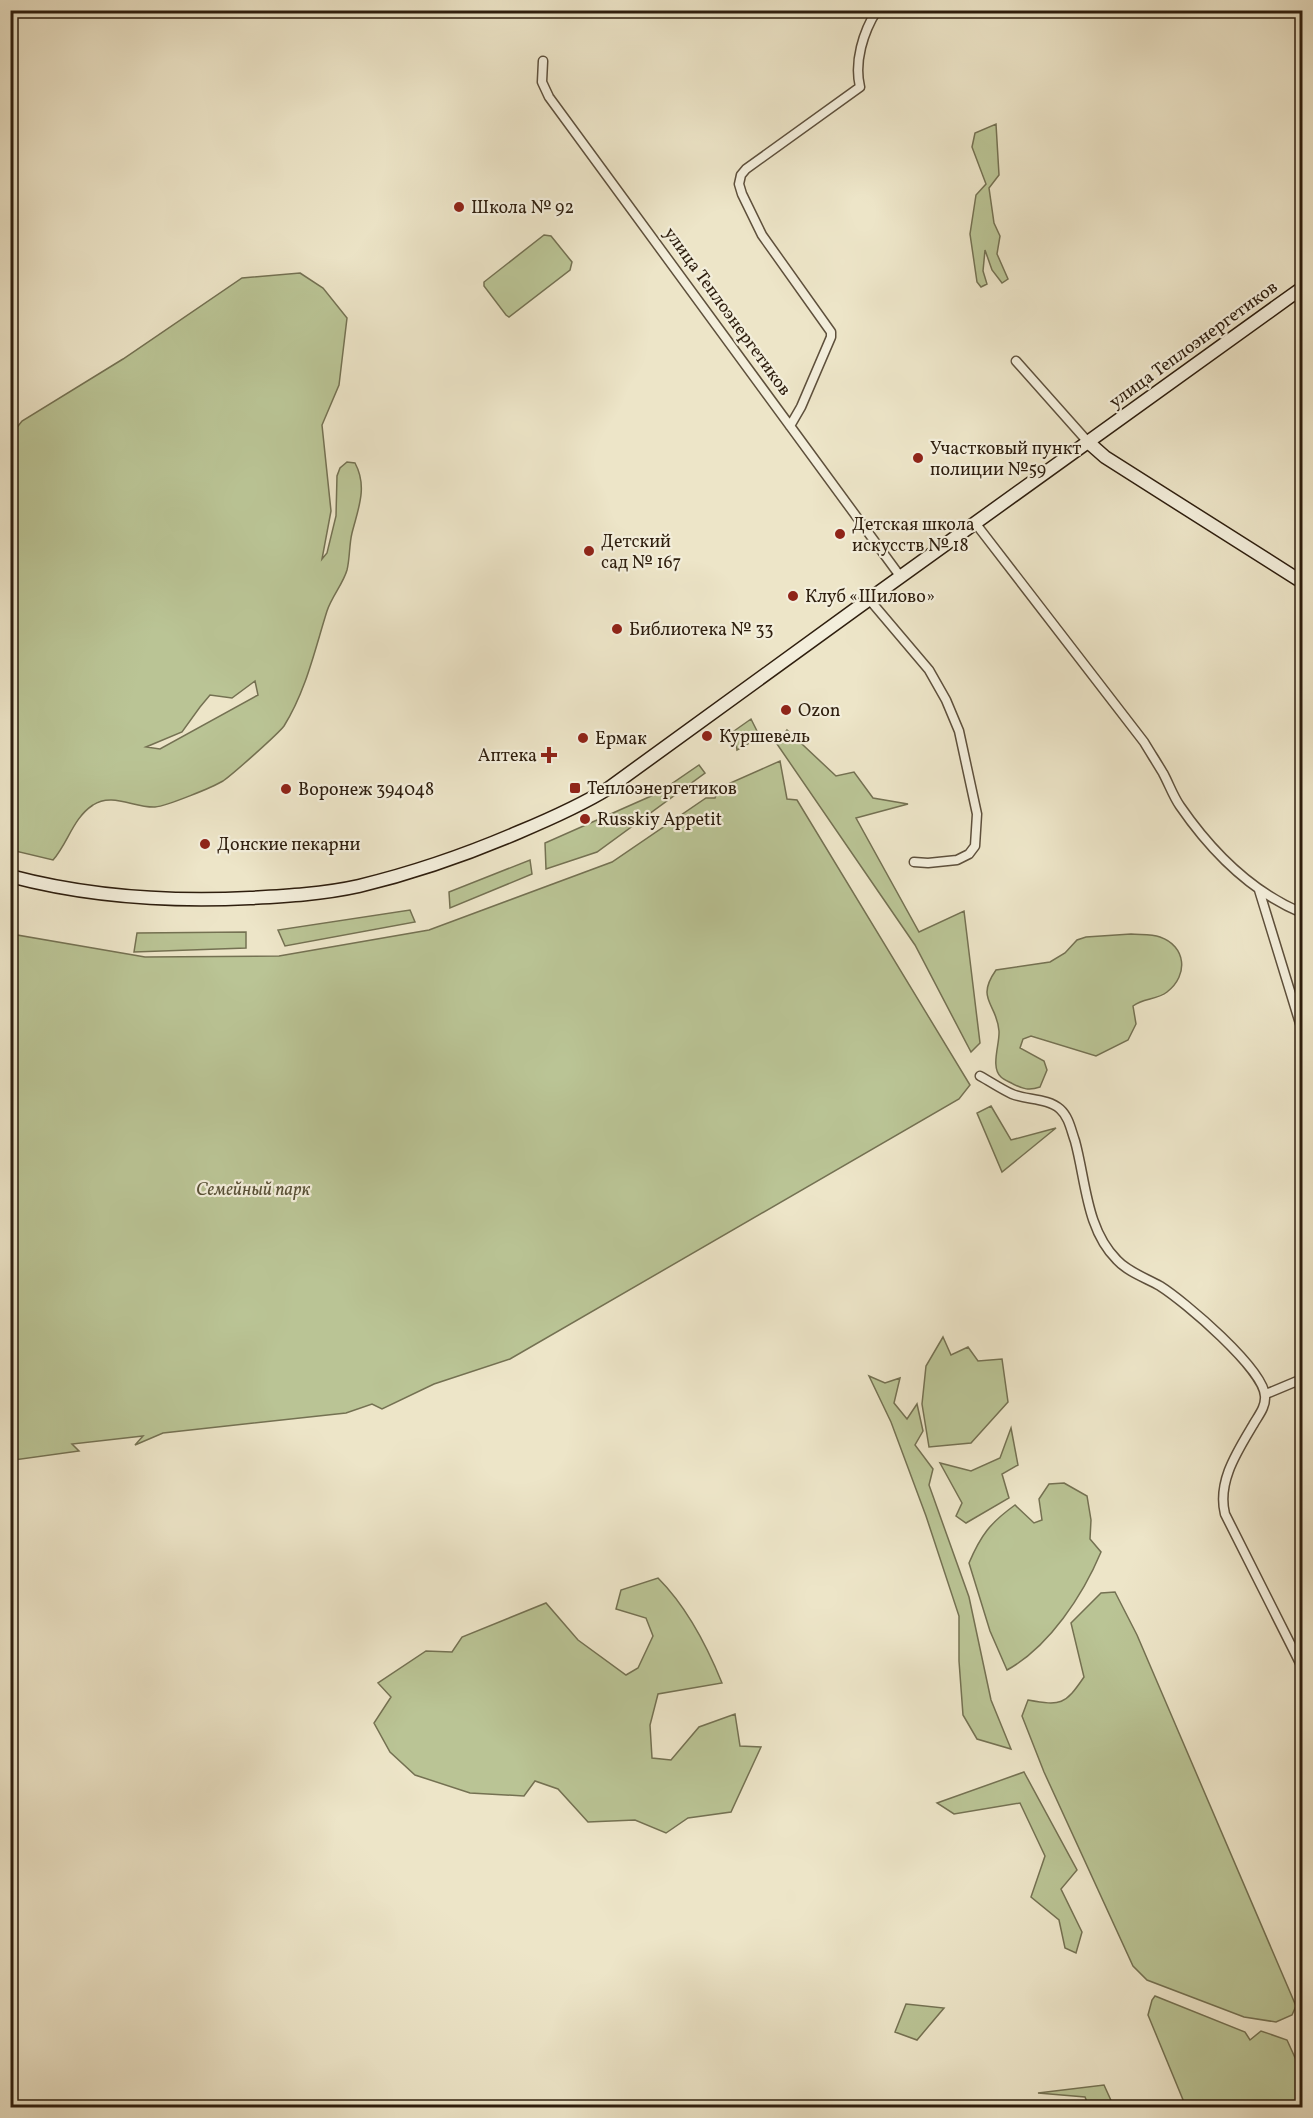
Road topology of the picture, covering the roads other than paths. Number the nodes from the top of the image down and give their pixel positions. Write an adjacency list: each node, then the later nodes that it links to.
1 (878, 10): 5 (street)
2 (543, 61): 5 (street, улица Теплоэнергетиков)
3 (1302, 288): 6 (street, улица Теплоэнергетиков)
4 (1016, 361): 6 (street)
5 (790, 426): 8 (street, улица Теплоэнергетиков)
6 (1088, 442): 7 (street, улица Теплоэнергетиков); 9 (street)
7 (976, 524): 8 (street, улица Теплоэнергетиков); 13 (street)
8 (900, 576): 10 (street, улица Теплоэнергетиков)
9 (1302, 582)
10 (868, 598): 11 (street); 12 (street, улица Теплоэнергетиков)
11 (914, 862)
12 (10, 876)
13 (1259, 890): 14 (street); 15 (street)
14 (1302, 913)
15 (1302, 1030)
16 (980, 1076): 18 (street)
17 (1302, 1379): 18 (street)
18 (1266, 1394): 19 (street)
19 (1302, 1667)

